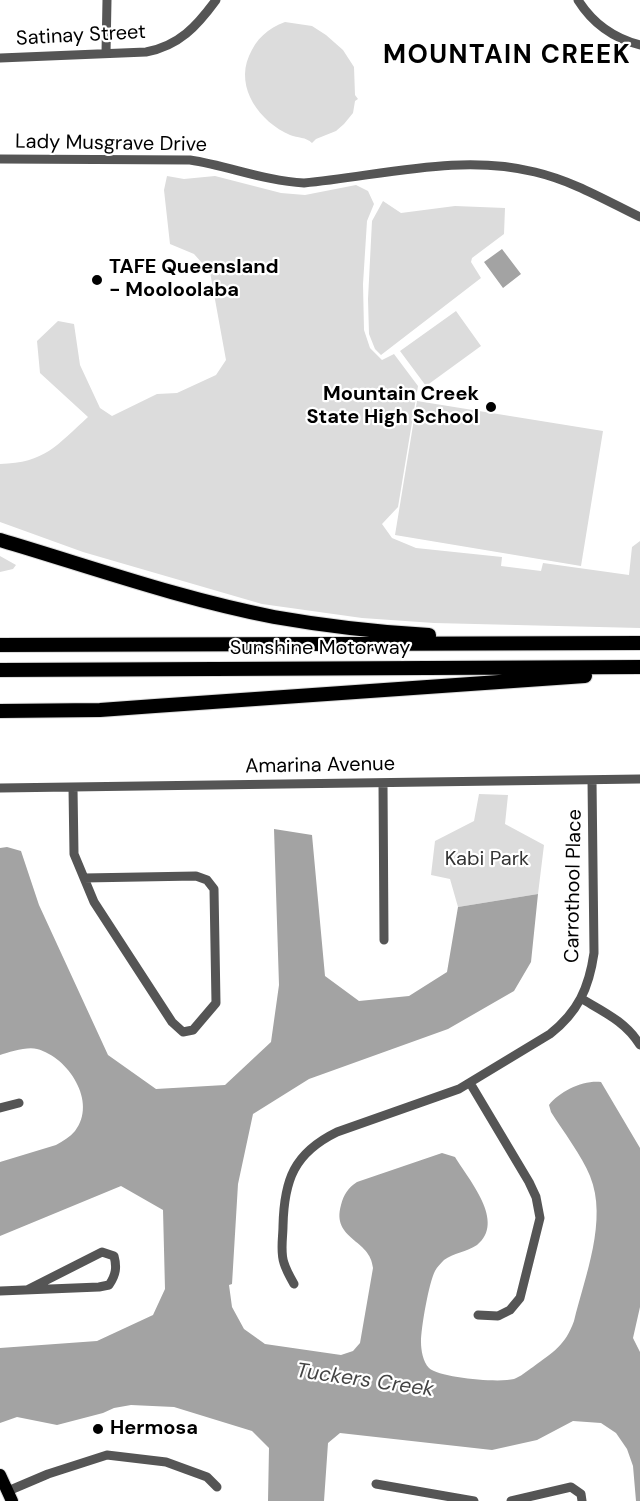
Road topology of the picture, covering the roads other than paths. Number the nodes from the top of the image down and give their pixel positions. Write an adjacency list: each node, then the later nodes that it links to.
1 (107, 0): 5 (street)
2 (216, 0): 5 (street, Satinay Street)
3 (578, 0): 4 (street)
4 (640, 45)
5 (106, 53): 6 (street, Satinay Street)
6 (0, 58)
7 (0, 159): 8 (street, Lady Musgrave Drive)
8 (640, 217)
9 (0, 540): 10 (highway)
10 (465, 643): 11 (highway, Sunshine Motorway); 12 (highway, Sunshine Motorway)
11 (640, 643)
12 (0, 645)
13 (615, 667): 14 (highway, Sunshine Motorway); 15 (highway, Sunshine Motorway); 16 (highway)
14 (640, 667)
15 (0, 670)
16 (0, 711)
17 (640, 779): 18 (street, Amarina Avenue)
18 (592, 780): 19 (street, Amarina Avenue); 24 (street, Carrothool Place)
19 (383, 783): 21 (street, Amarina Avenue); 23 (street)
20 (0, 788): 21 (street, Amarina Avenue)
21 (73, 788): 22 (street)
22 (84, 878): 22 (street)
23 (384, 940)
24 (582, 999): 25 (street); 27 (street, Carrothool Place)
25 (636, 1030): 26 (street)
26 (640, 1045)
27 (470, 1083): 30 (street, Carrothool Place); 33 (street)
28 (19, 1103): 29 (street)
29 (0, 1108)
30 (294, 1284)
31 (27, 1290): 31 (street); 32 (street)
32 (0, 1291)
33 (478, 1315)
34 (376, 1484): 37 (street)
35 (4, 1486): 36 (street)
36 (217, 1487)
37 (474, 1501)
38 (511, 1501): 39 (street)
39 (582, 1501)

